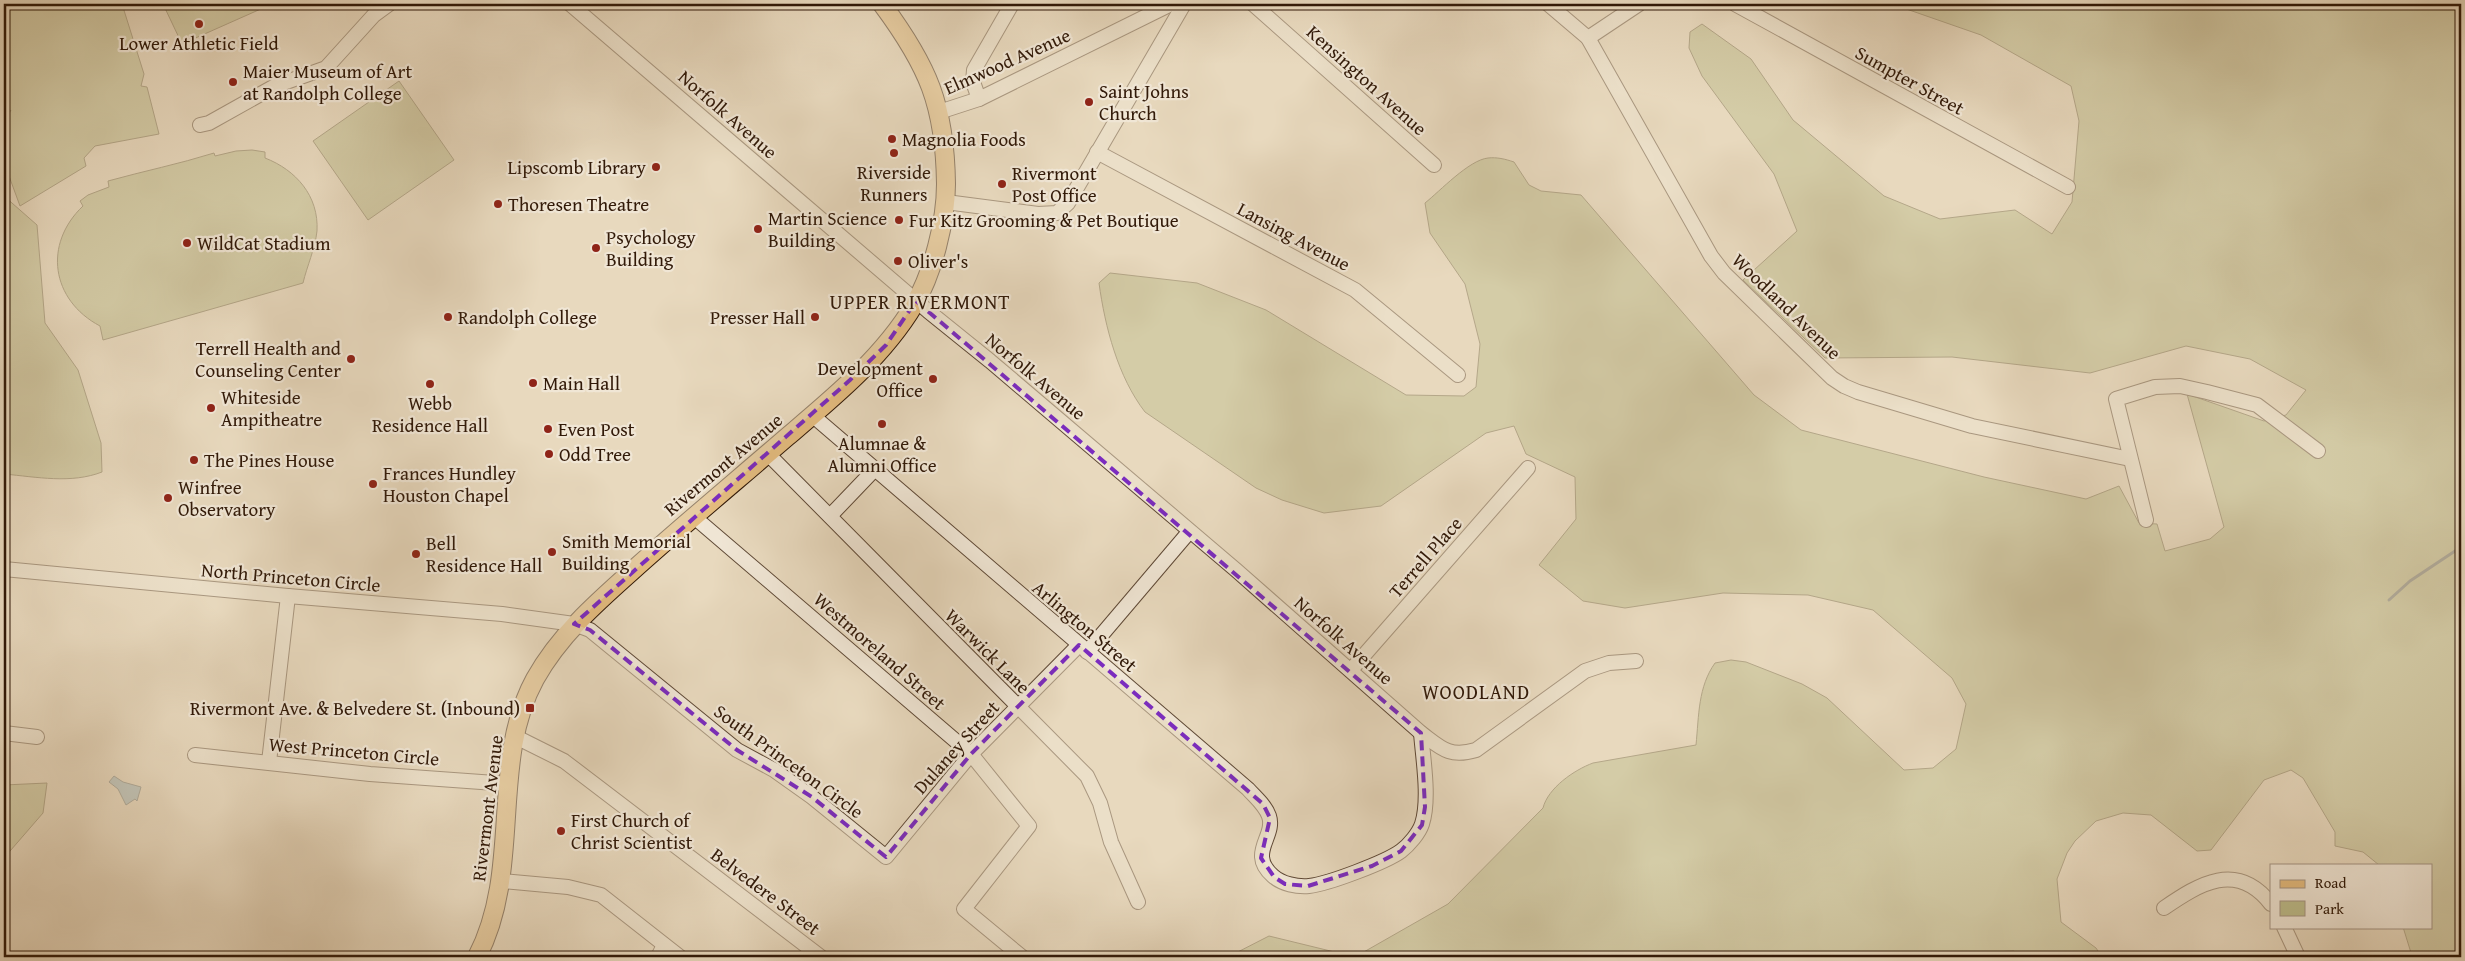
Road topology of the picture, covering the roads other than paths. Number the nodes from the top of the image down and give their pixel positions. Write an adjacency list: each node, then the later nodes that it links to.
1 (389, 4): 14 (street)
2 (570, 4): 19 (street, Norfolk Avenue)
3 (882, 4): 13 (main road, Rivermont Avenue)
4 (1012, 4): 12 (street)
5 (1171, 4): 12 (street, Elmwood Avenue)
6 (1184, 4): 15 (street)
7 (1254, 4): 16 (street, Kensington Avenue)
8 (1548, 4): 11 (street, Woodland Avenue)
9 (1639, 4): 11 (street)
10 (1735, 4): 17 (street, Sumpter Street)
11 (1588, 38): 24 (street, Woodland Avenue)
12 (979, 99): 13 (street, Elmwood Avenue)
13 (938, 112): 18 (main road, Rivermont Avenue)
14 (200, 125)
15 (1096, 152): 18 (street); 20 (street, Lansing Avenue)
16 (1434, 165)
17 (2068, 187)
18 (946, 202): 19 (main road, Rivermont Avenue)
19 (916, 301): 21 (main road, Rivermont Avenue); 30 (street, Norfolk Avenue)
20 (1458, 375)
21 (812, 415): 23 (main road, Rivermont Avenue); 26 (street, Arlington Street)
22 (2318, 451): 24 (street)
23 (768, 454): 27 (main road, Rivermont Avenue); 28 (street, Warwick Lane)
24 (2130, 459): 29 (street)
25 (1528, 468): 36 (street, Terrell Place)
26 (874, 470): 28 (street); 34 (street, Arlington Street)
27 (693, 516): 33 (main road, Rivermont Avenue); 42 (street, Westmoreland Street)
28 (830, 516): 37 (street, Warwick Lane)
29 (2146, 520)
30 (1189, 532): 34 (street, Dulaney Street); 36 (street, Norfolk Avenue)
31 (4, 569): 32 (street, North Princeton Circle)
32 (288, 596): 33 (street, North Princeton Circle); 44 (street)
33 (574, 624): 40 (main road, Rivermont Avenue); 46 (street, South Princeton Circle)
34 (1083, 649): 37 (street, Dulaney Street); 39 (street, Arlington Street)
35 (1636, 661): 39 (street, Norfolk Avenue)
36 (1351, 670): 39 (street, Norfolk Avenue)
37 (1018, 707): 42 (street, Dulaney Street); 48 (street, Warwick Lane)
38 (4, 733): 41 (street)
39 (1421, 733)
40 (516, 736): 45 (main road, Rivermont Avenue); 55 (street, Belvedere Street)
41 (37, 737)
42 (971, 754): 46 (street, Dulaney Street); 56 (street, Westmoreland Street)
43 (195, 755): 44 (street, West Princeton Circle)
44 (269, 762): 45 (street, West Princeton Circle)
45 (509, 784): 47 (main road, Rivermont Avenue)
46 (886, 857)
47 (502, 881): 52 (street); 53 (main road, Rivermont Avenue)
48 (1138, 902)
49 (2270, 903): 50 (street)
50 (2164, 908)
51 (2284, 928): 57 (street)
52 (661, 951): 54 (street)
53 (477, 957)
54 (680, 957)
55 (821, 957)
56 (1022, 957)
57 (2298, 957)

